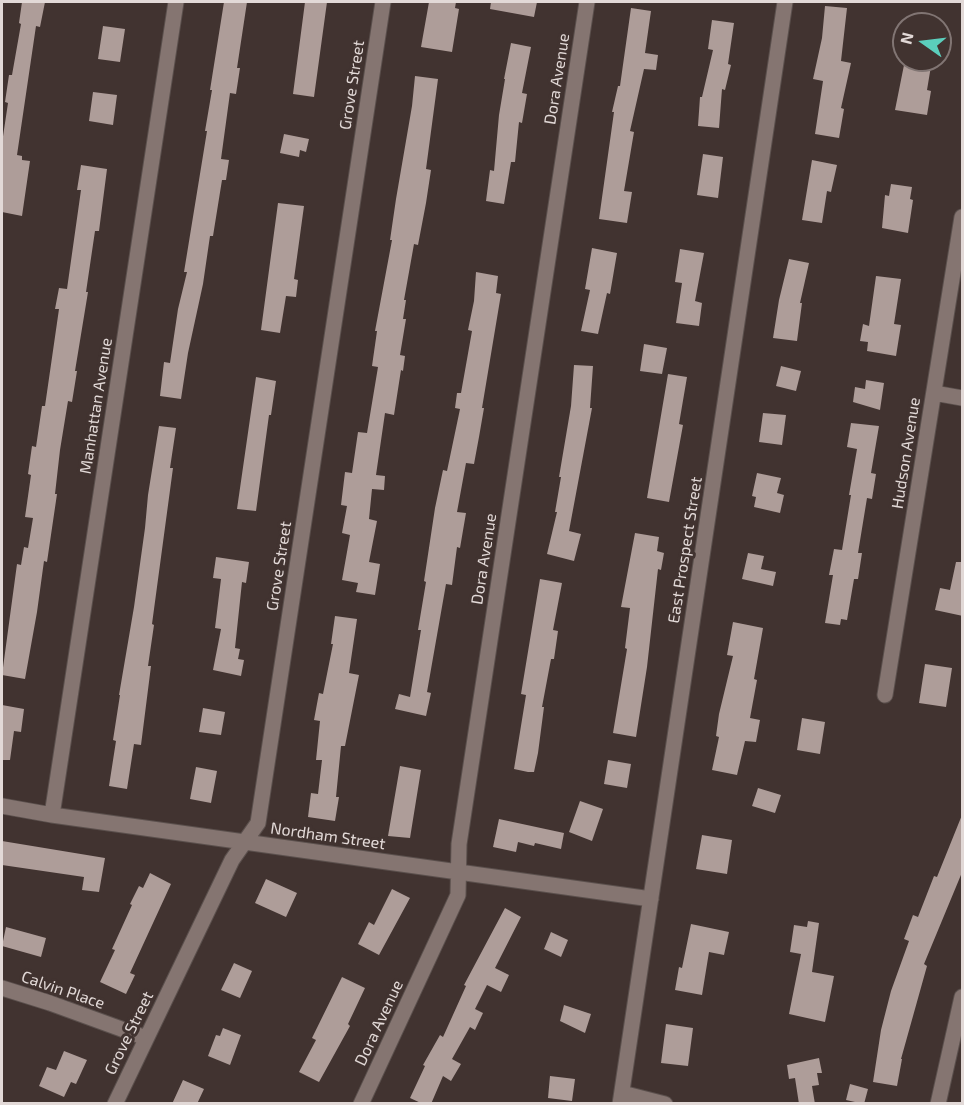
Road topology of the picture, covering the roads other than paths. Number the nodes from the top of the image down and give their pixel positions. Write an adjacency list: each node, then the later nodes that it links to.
1 (176, 2): 10 (street, Manhattan Avenue)
2 (383, 2): 11 (street, Grove Street)
3 (587, 2): 12 (street, Dora Avenue)
4 (785, 2): 13 (street, East Prospect Street)
5 (963, 217): 6 (street, Hudson Avenue)
6 (934, 393): 7 (street); 8 (street, Hudson Avenue)
7 (963, 398)
8 (885, 695)
9 (2, 806): 10 (street, Nordham Street)
10 (52, 815): 11 (street, Nordham Street)
11 (244, 843): 12 (street, Nordham Street); 16 (street, Grove Street)
12 (459, 873): 13 (street, Nordham Street); 19 (street, Dora Avenue)
13 (651, 899): 17 (street, East Prospect Street)
14 (2, 988): 16 (street, Calvin Place)
15 (963, 997): 21 (street)
16 (146, 1038): 18 (street, Grove Street)
17 (621, 1098): 20 (street)
18 (115, 1104)
19 (361, 1104)
20 (665, 1104)
21 (938, 1104)

